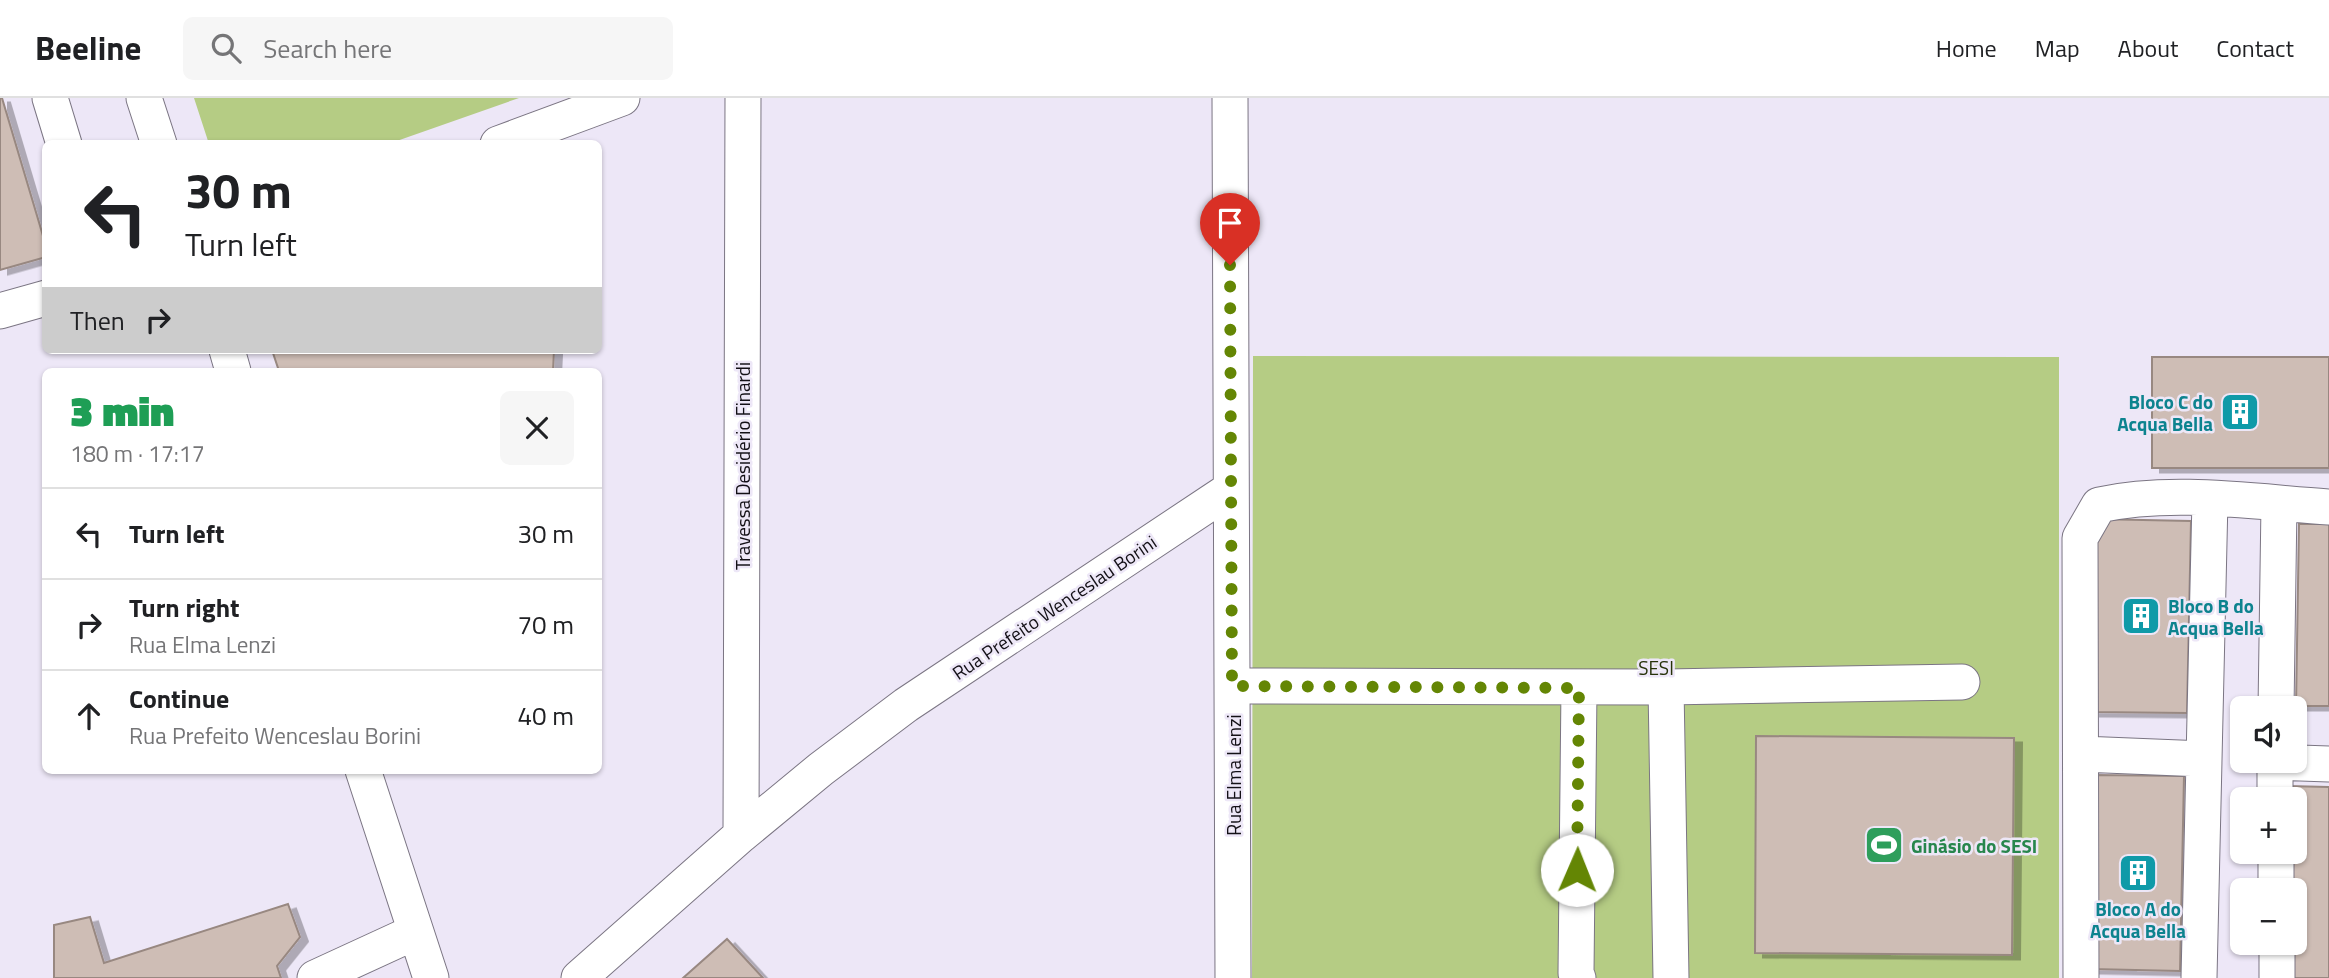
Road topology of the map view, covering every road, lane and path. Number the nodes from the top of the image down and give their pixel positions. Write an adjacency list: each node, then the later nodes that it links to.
1 (50, 98): 6 (street)
2 (144, 98): 7 (street)
3 (622, 98): 8 (street)
4 (743, 98): 25 (street, Travessa Desidério Finardi)
5 (1230, 98): 11 (street)
6 (63, 140)
7 (158, 140)
8 (509, 140)
9 (42, 299): 10 (street)
10 (0, 311)
11 (1231, 489): 16 (street, Rua Elma Lenzi); 25 (street, Rua Prefeito Wenceslau Borini)
12 (2210, 499): 13 (street); 20 (street); 21 (street)
13 (2279, 503): 14 (street); 19 (street)
14 (2329, 507)
15 (1962, 682): 17 (street)
16 (1232, 686): 18 (street); 31 (street, Rua Elma Lenzi)
17 (1666, 687): 18 (street); 33 (street)
18 (1579, 688): 32 (street)
19 (2276, 696)
20 (2081, 754): 21 (street); 34 (street)
21 (2204, 759): 35 (street)
22 (2307, 763): 23 (street)
23 (2329, 764)
24 (364, 774): 26 (street)
25 (741, 835): 30 (street, Rua Prefeito Wenceslau Borini)
26 (415, 932): 28 (street); 29 (street)
27 (2277, 955): 36 (street)
28 (315, 978)
29 (431, 978)
30 (579, 978)
31 (1233, 978)
32 (1578, 978)
33 (1671, 978)
34 (2081, 978)
35 (2199, 978)
36 (2277, 978)

